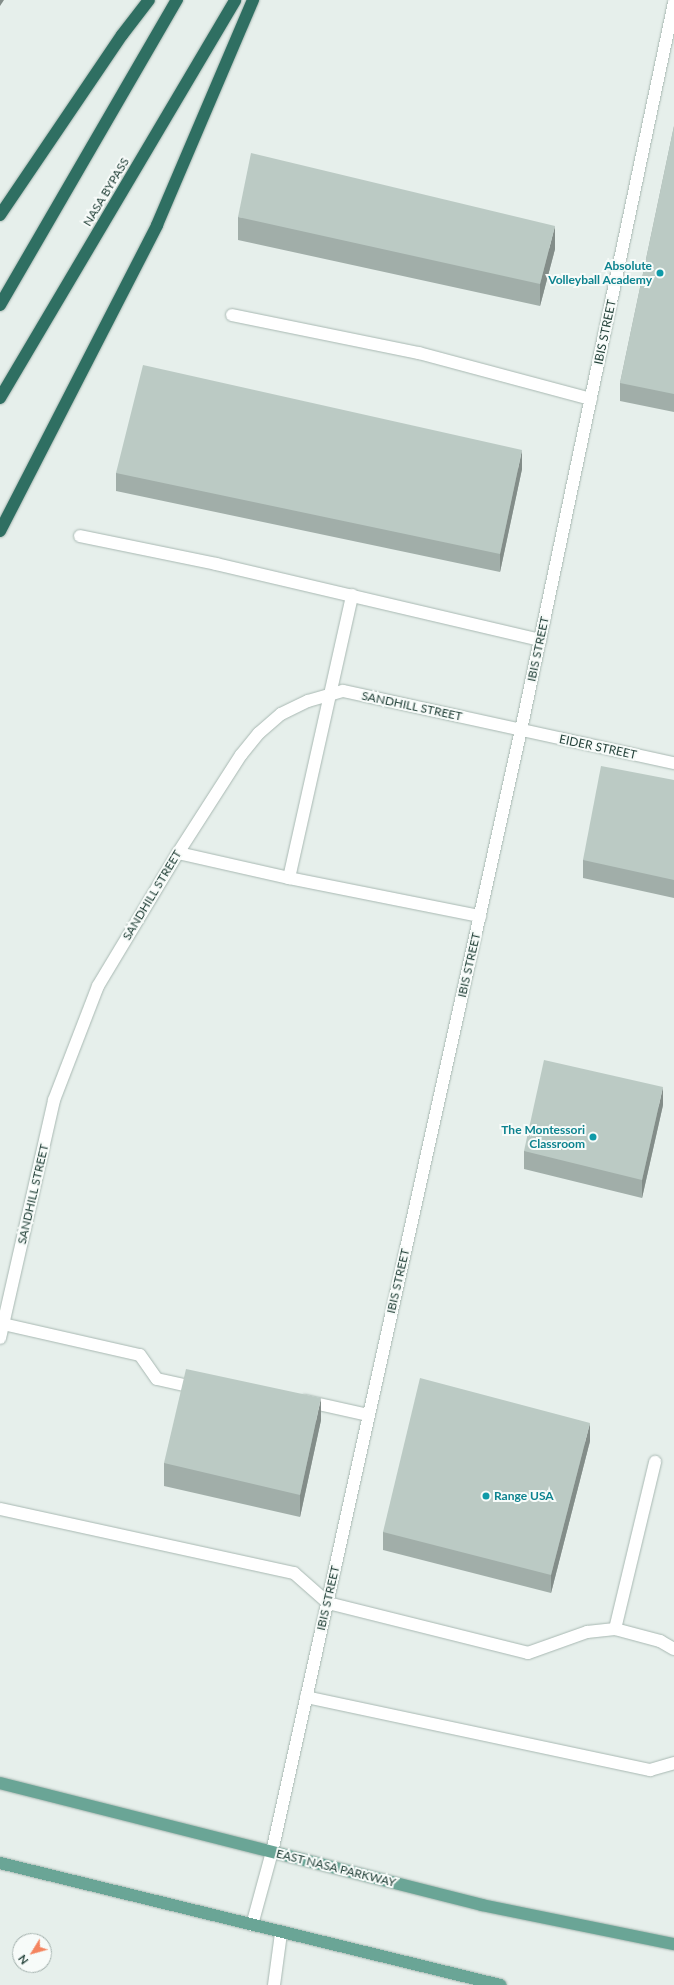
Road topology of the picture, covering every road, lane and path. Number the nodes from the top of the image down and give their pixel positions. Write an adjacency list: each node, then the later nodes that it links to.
1 (149, 0): 6 (highway)
2 (177, 0): 7 (highway)
3 (235, 0): 9 (highway, NASA BYPASS)
4 (253, 0): 11 (highway)
5 (674, 3): 10 (street, IBIS STREET)
6 (0, 215)
7 (0, 305)
8 (232, 315): 10 (street)
9 (0, 398)
10 (591, 399): 14 (street, IBIS STREET)
11 (0, 531)
12 (80, 536): 13 (street)
13 (352, 595): 14 (street); 15 (street)
14 (540, 640): 16 (street, IBIS STREET)
15 (330, 695): 16 (street, SANDHILL STREET); 18 (street, SANDHILL STREET); 19 (street)
16 (521, 730): 17 (street, EIDER STREET); 20 (street, IBIS STREET)
17 (674, 763)
18 (178, 853): 19 (street); 21 (street, SANDHILL STREET)
19 (289, 878): 20 (street)
20 (480, 916): 25 (street, IBIS STREET)
21 (3, 1324): 22 (street, SANDHILL STREET); 23 (street)
22 (0, 1338)
23 (209, 1386)
24 (291, 1398): 25 (street)
25 (368, 1415): 28 (street, IBIS STREET)
26 (655, 1462): 29 (street)
27 (0, 1508): 28 (street)
28 (328, 1603): 29 (street); 31 (street, IBIS STREET)
29 (615, 1629): 30 (street)
30 (674, 1649)
31 (306, 1696): 32 (street); 34 (street, IBIS STREET)
32 (674, 1763)
33 (0, 1783): 34 (main road, EAST NASA PARKWAY)
34 (272, 1852): 36 (street, IBIS STREET); 38 (main road, EAST NASA PARKWAY)
35 (0, 1863): 36 (main road)
36 (252, 1925): 37 (main road)
37 (281, 1933): 39 (street); 40 (main road)
38 (674, 1944)
39 (274, 1985)
40 (500, 1985)

